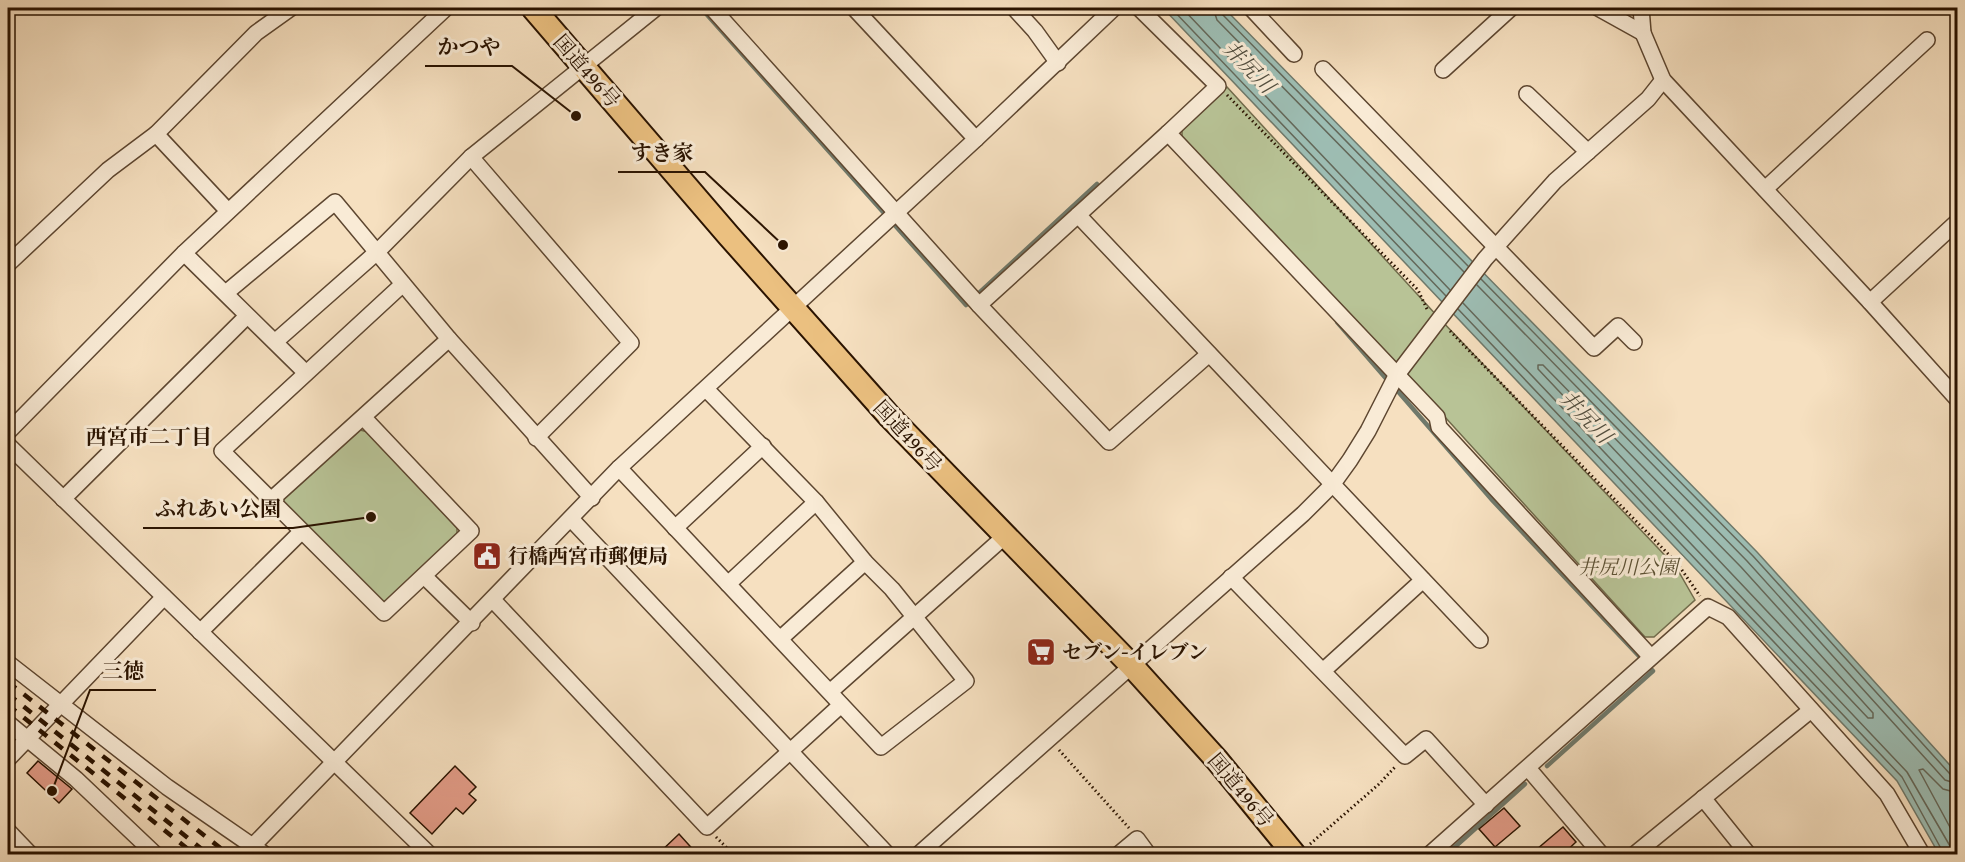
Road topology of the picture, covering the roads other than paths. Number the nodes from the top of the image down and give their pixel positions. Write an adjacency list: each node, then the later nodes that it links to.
1 (291, 8): 24 (street)
2 (446, 8): 29 (street)
3 (533, 8): 18 (highway, 国道496号)
4 (656, 8): 18 (street)
5 (712, 8): 30 (street)
6 (854, 8): 25 (street)
7 (1014, 8): 17 (street)
8 (1114, 8): 17 (street)
9 (1139, 8): 23 (street)
10 (1251, 8): 16 (street)
11 (1511, 8): 20 (street)
12 (1598, 8): 14 (street)
13 (1641, 8): 14 (street)
14 (1643, 33): 21 (street)
15 (1927, 40): 28 (street)
16 (1294, 54)
17 (1058, 63): 25 (street)
18 (585, 67): 27 (street); 41 (highway, 国道496号)
19 (1323, 69): 33 (street)
20 (1443, 70)
21 (1664, 80): 26 (street); 28 (street)
22 (1527, 94): 26 (street)
23 (1168, 133): 31 (street); 48 (street)
24 (156, 134): 29 (street); 36 (street)
25 (976, 139): 30 (street)
26 (1588, 152): 33 (street)
27 (471, 157): 35 (street); 53 (street)
28 (1765, 189): 39 (street)
29 (228, 211): 34 (street)
30 (894, 212): 40 (street); 41 (street)
31 (1078, 215): 40 (street); 46 (street)
32 (1958, 221): 39 (street)
33 (1497, 246): 45 (street); 48 (street)
34 (184, 252): 38 (street); 52 (street)
35 (377, 252): 37 (street); 38 (street); 44 (street)
36 (8, 264)
37 (403, 284): 43 (street); 47 (street)
38 (227, 292): 42 (street)
39 (1870, 302): 50 (street)
40 (979, 305): 46 (street)
41 (793, 307): 49 (street); 65 (highway, 国道496号)
42 (247, 316): 44 (street); 59 (street)
43 (449, 339): 51 (street); 53 (street)
44 (276, 341): 47 (street)
45 (1634, 342)
46 (1209, 354): 57 (street)
47 (305, 372): 60 (street)
48 (1396, 376): 57 (street); 78 (street)
49 (706, 389): 55 (street); 56 (street)
50 (1958, 400)
51 (364, 418): 60 (street); 67 (street)
52 (8, 432)
53 (536, 438): 58 (street)
54 (8, 445): 59 (street)
55 (763, 446): 61 (street); 63 (street)
56 (619, 468): 58 (street); 63 (street)
57 (1332, 485): 68 (street); 69 (street)
58 (592, 498): 62 (street)
59 (63, 499): 71 (street)
60 (271, 500): 64 (street)
61 (816, 502): 66 (street); 70 (street)
62 (572, 520): 72 (street); 88 (street)
63 (675, 528): 70 (street)
64 (301, 532): 67 (street); 75 (street)
65 (1004, 537): 73 (street); 80 (highway, 国道496号)
66 (865, 562): 73 (street); 76 (street)
67 (424, 576): 74 (street)
68 (1231, 577): 80 (street); 81 (street)
69 (1423, 580): 77 (street); 81 (street)
70 (728, 584): 76 (street)
71 (164, 597): 75 (street); 83 (street)
72 (494, 600): 74 (street); 88 (street)
73 (915, 618): 82 (street); 84 (street)
74 (472, 622): 90 (street)
75 (200, 632): 90 (street)
76 (780, 639): 82 (street)
77 (1480, 640)
78 (1651, 657): 85 (street); 91 (street)
79 (8, 663): 83 (street)
80 (1132, 666): 95 (highway, 国道496号); 101 (street)
81 (1324, 670): 93 (street)
82 (831, 691): 84 (street)
83 (60, 705): 87 (street); 96 (street)
84 (841, 705): 88 (street)
85 (1811, 710): 92 (street); 108 (street)
86 (8, 723): 87 (street)
87 (27, 739): 89 (street); 98 (street)
88 (790, 753): 100 (street)
89 (8, 759)
90 (334, 764): 96 (street); 99 (street)
91 (1528, 768): 93 (street); 105 (street)
92 (1703, 798): 106 (street); 107 (street)
93 (1486, 805): 104 (street)
94 (8, 831): 97 (street)
95 (1300, 851)
96 (254, 852)
97 (30, 855)
98 (155, 855)
99 (429, 855)
100 (887, 855)
101 (919, 855)
102 (1119, 855): 103 (street)
103 (1148, 855)
104 (1430, 855)
105 (1601, 855)
106 (1635, 855)
107 (1748, 855)
108 (1922, 855)

